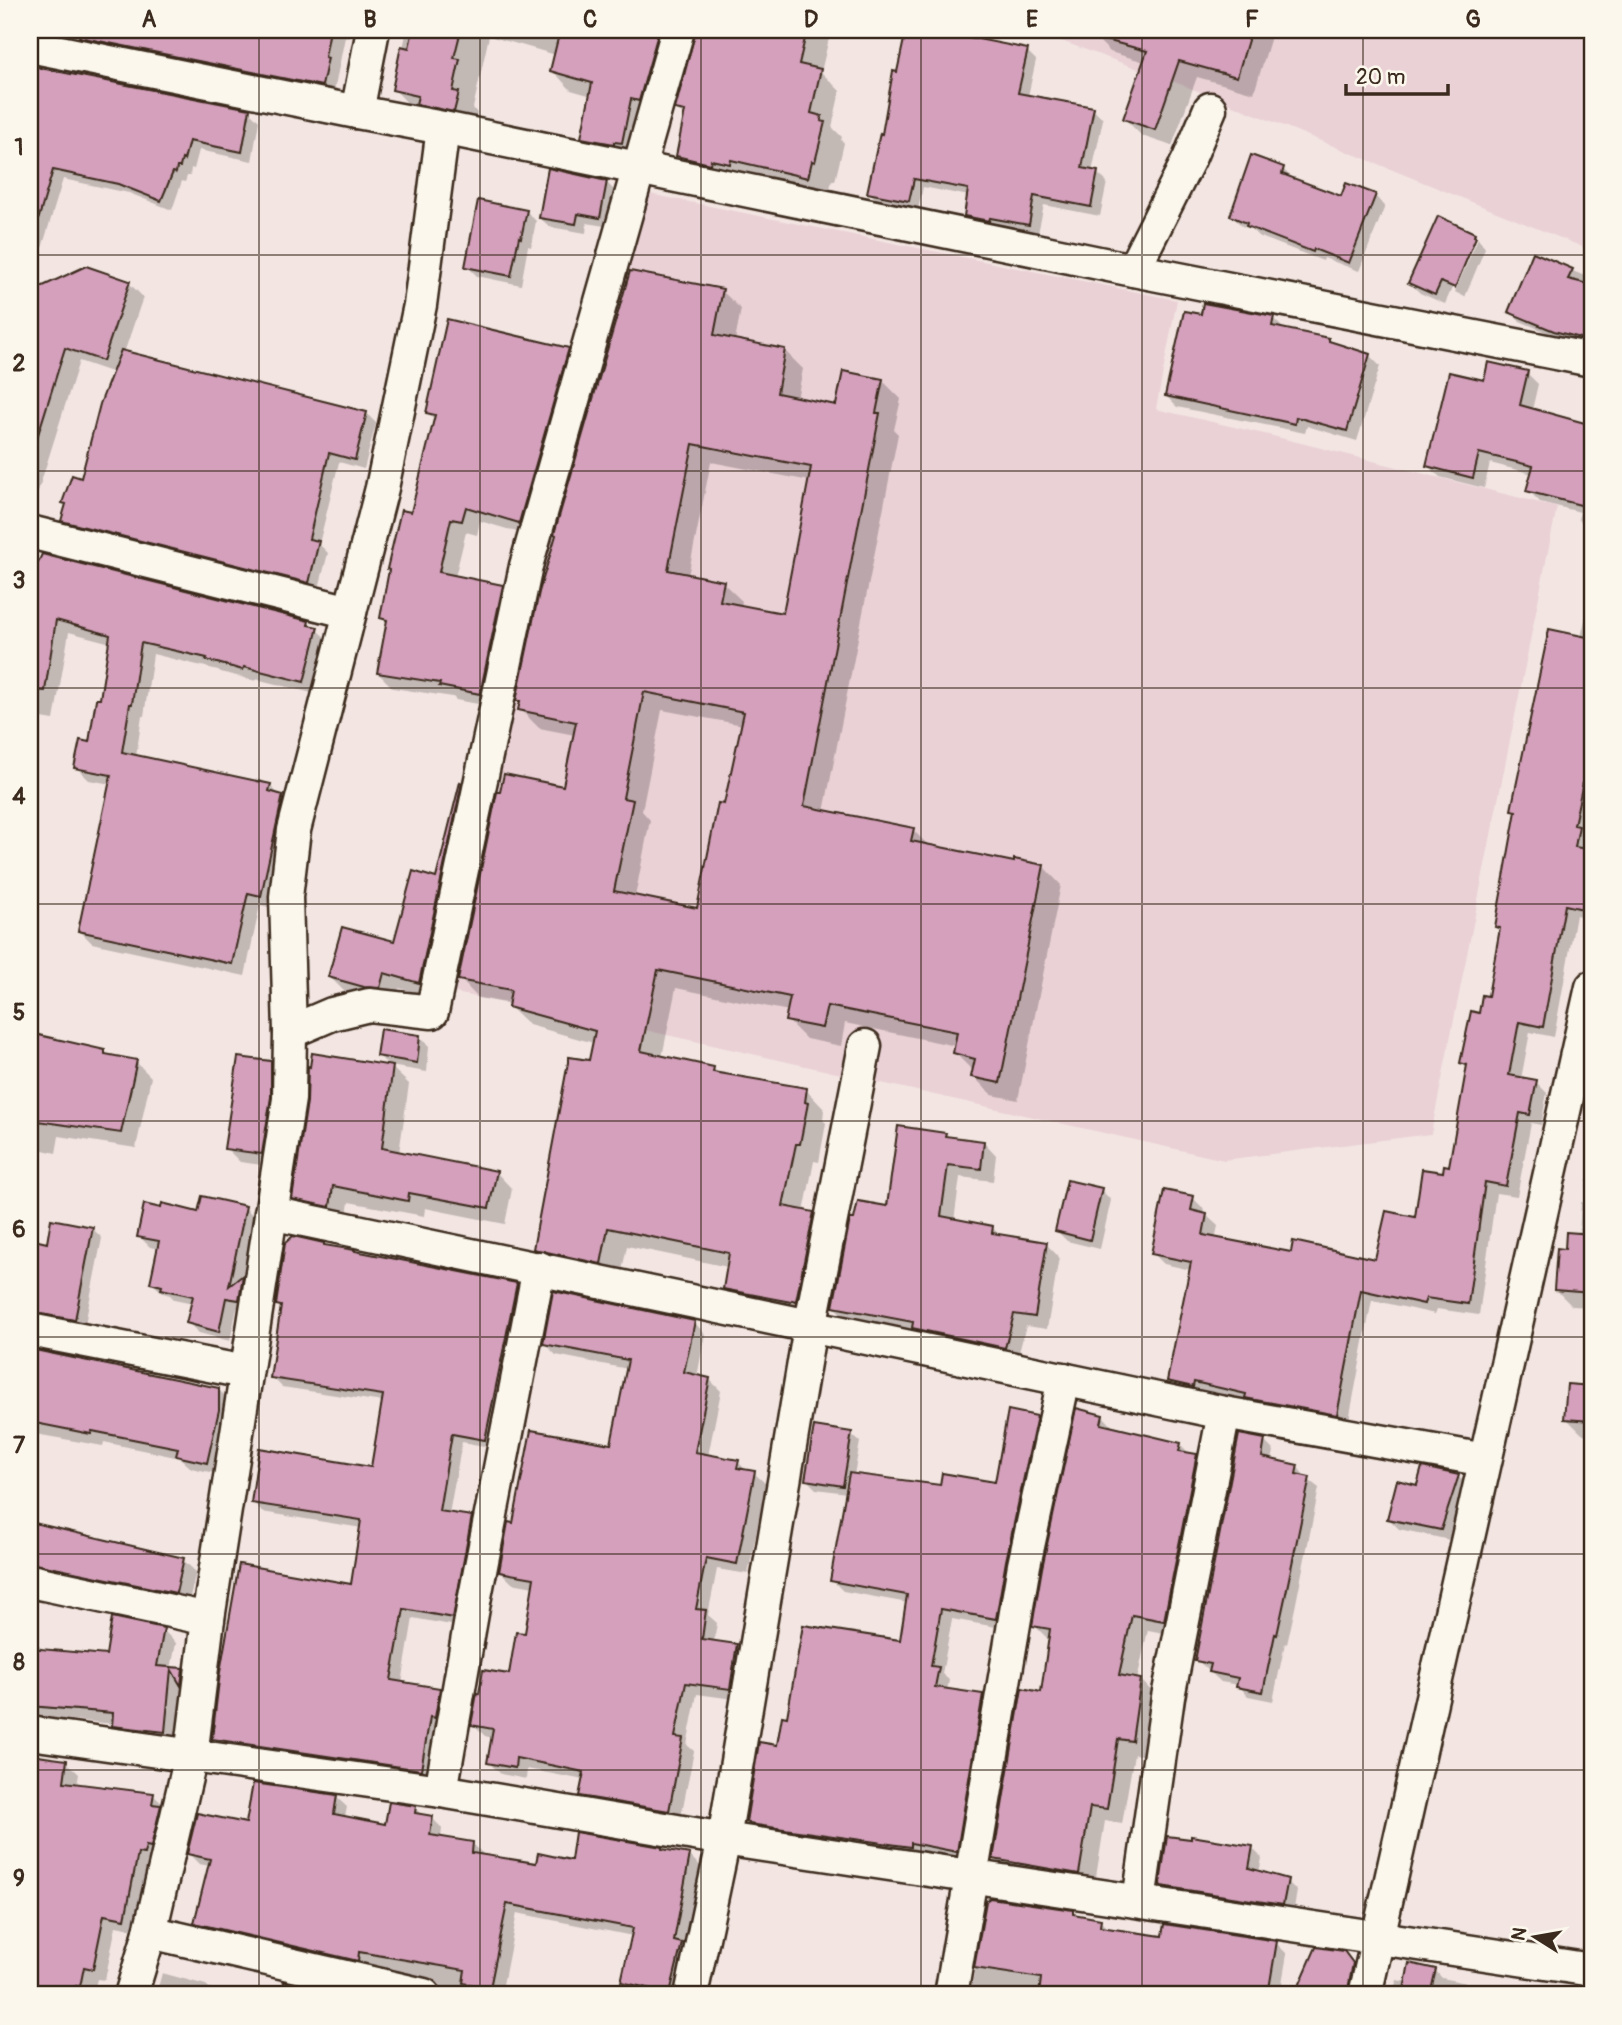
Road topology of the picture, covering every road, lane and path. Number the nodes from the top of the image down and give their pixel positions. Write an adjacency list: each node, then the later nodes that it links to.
1 (373, 30): 5 (street)
2 (678, 30): 7 (street)
3 (30, 46): 5 (street)
4 (1210, 109): 8 (street)
5 (357, 113): 6 (street)
6 (443, 128): 7 (street); 11 (street)
7 (640, 168): 8 (street); 13 (street)
8 (1133, 270): 9 (street)
9 (1592, 360)
10 (30, 532): 11 (street)
11 (350, 612): 13 (street)
12 (1592, 987): 22 (street)
13 (290, 1032): 15 (street)
14 (865, 1046): 17 (street)
15 (271, 1213): 16 (street); 19 (street)
16 (539, 1268): 17 (street); 27 (street)
17 (810, 1327): 20 (street); 28 (street)
18 (30, 1330): 19 (street)
19 (245, 1372): 24 (street)
20 (1064, 1379): 21 (street); 29 (street)
21 (1224, 1413): 22 (street); 30 (street)
22 (1485, 1460): 32 (street)
23 (30, 1581): 24 (street)
24 (208, 1619): 26 (street)
25 (30, 1733): 26 (street)
26 (191, 1756): 27 (street); 31 (street)
27 (441, 1791): 28 (street)
28 (724, 1839): 29 (street); 36 (street)
29 (970, 1876): 30 (street); 37 (street)
30 (1139, 1901): 32 (street)
31 (150, 1932): 34 (street); 35 (street)
32 (1378, 1939): 33 (street); 38 (street)
33 (1592, 1970)
34 (131, 1995)
35 (424, 1995)
36 (691, 1995)
37 (951, 1995)
38 (1365, 1995)

